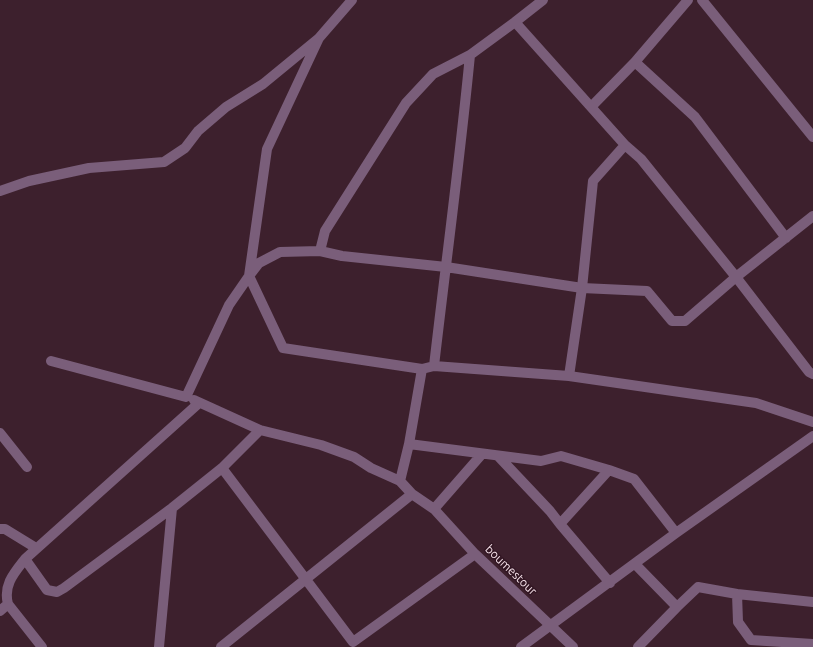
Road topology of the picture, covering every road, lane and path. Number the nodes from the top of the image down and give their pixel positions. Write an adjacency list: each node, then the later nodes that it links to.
1 (352, 0): 6 (street)
2 (543, 0): 5 (street)
3 (688, 0): 8 (street)
4 (702, 0): 10 (street)
5 (515, 22): 7 (street); 9 (street)
6 (319, 38): 12 (street); 17 (street)
7 (470, 55): 15 (street); 16 (street)
8 (635, 62): 9 (street); 14 (street)
9 (591, 107): 11 (street)
10 (813, 137)
11 (625, 145): 18 (street); 19 (street)
12 (0, 191)
13 (813, 216): 14 (street)
14 (786, 238): 18 (street)
15 (320, 251): 16 (street); 17 (street)
16 (446, 267): 19 (street); 21 (street)
17 (249, 276): 22 (street); 25 (street)
18 (736, 277): 19 (street); 23 (street)
19 (582, 288): 24 (street)
20 (51, 361): 25 (street)
21 (434, 366): 22 (street); 24 (street)
22 (422, 369): 31 (street)
23 (813, 374)
24 (569, 376): 27 (street)
25 (186, 397): 26 (street)
26 (198, 402): 28 (street); 44 (street)
27 (813, 422)
28 (260, 430): 35 (street); 37 (street)
29 (0, 433): 34 (street)
30 (813, 436): 43 (street)
31 (409, 444): 32 (street); 37 (street)
32 (482, 454): 33 (street); 40 (street)
33 (499, 457): 36 (street); 41 (street)
34 (27, 467)
35 (222, 468): 39 (street); 48 (street)
36 (609, 470): 41 (street); 43 (street)
37 (400, 481): 38 (street, boumestour)
38 (412, 494): 40 (street, boumestour); 48 (street)
39 (172, 508): 46 (street); 59 (street)
40 (434, 509): 45 (street, boumestour)
41 (560, 524): 49 (street)
42 (0, 529): 44 (street)
43 (676, 534): 47 (street)
44 (36, 548): 46 (street)
45 (474, 554): 55 (street, boumestour); 56 (street)
46 (25, 559): 52 (street)
47 (635, 564): 49 (street); 53 (street)
48 (307, 579): 56 (street); 60 (street)
49 (610, 583): 55 (street)
50 (737, 594): 51 (street); 53 (street); 57 (street)
51 (813, 602)
52 (8, 604): 54 (street); 58 (street)
53 (677, 607): 63 (street)
54 (0, 611)
55 (550, 625): 61 (street); 62 (street, boumestour)
56 (355, 644)
57 (813, 644)
58 (42, 647)
59 (159, 647)
60 (221, 647)
61 (521, 647)
62 (573, 647)
63 (638, 647)

